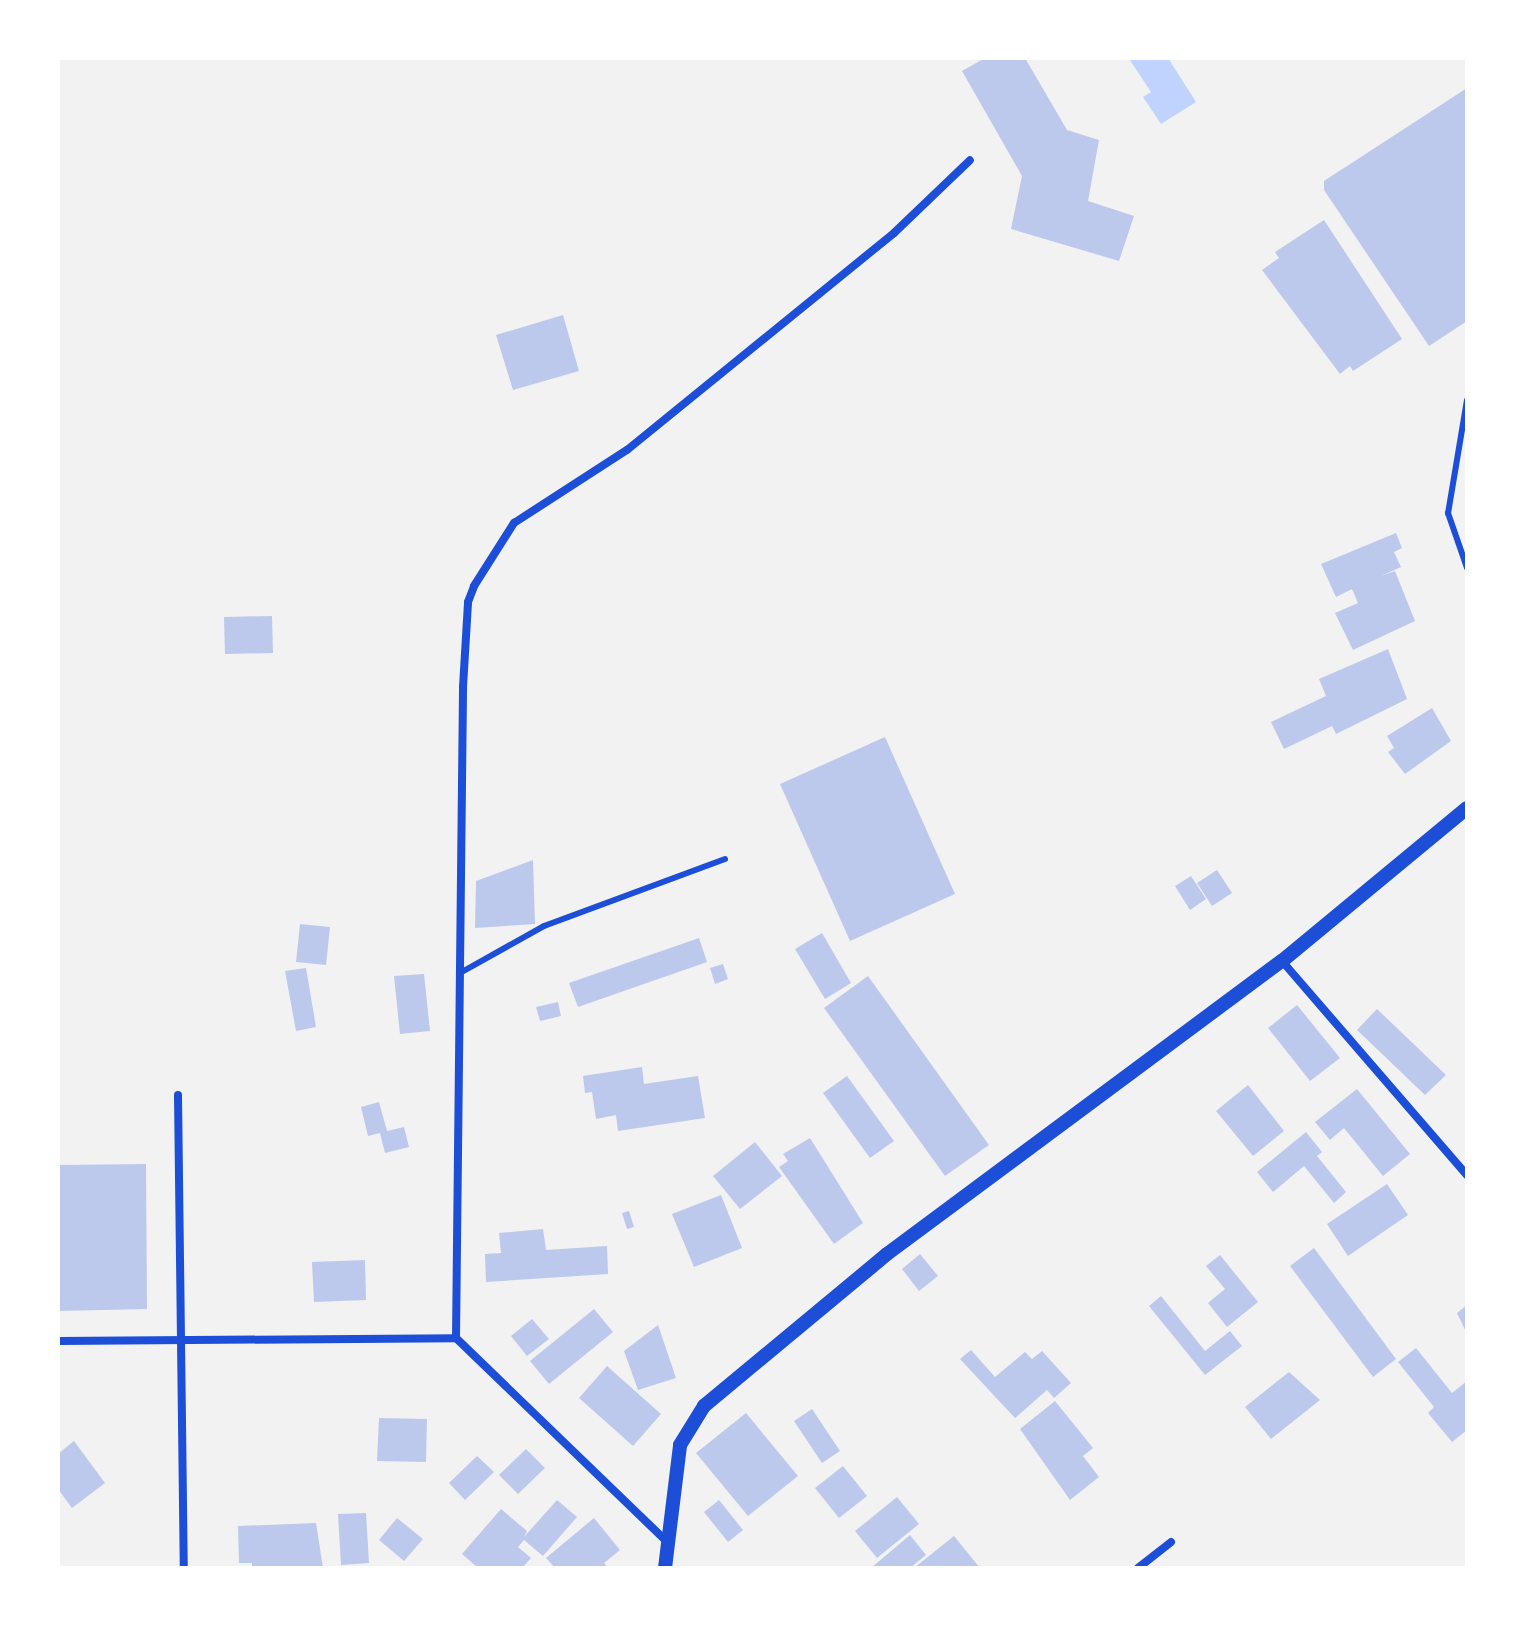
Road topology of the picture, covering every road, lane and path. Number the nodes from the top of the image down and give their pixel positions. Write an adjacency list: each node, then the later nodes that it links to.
1 (970, 160): 7 (street)
2 (1467, 400): 3 (lane)
3 (1467, 568)
4 (1467, 808): 6 (street)
5 (725, 859): 7 (lane)
6 (1282, 961): 9 (street); 13 (street)
7 (460, 973): 10 (street)
8 (178, 1095): 11 (street)
9 (1467, 1175)
10 (456, 1338): 11 (street); 13 (street)
11 (183, 1339): 12 (street); 15 (street)
12 (58, 1341)
13 (665, 1540): 16 (street)
14 (1171, 1542): 17 (street)
15 (184, 1568)
16 (665, 1568)
17 (1138, 1568)

